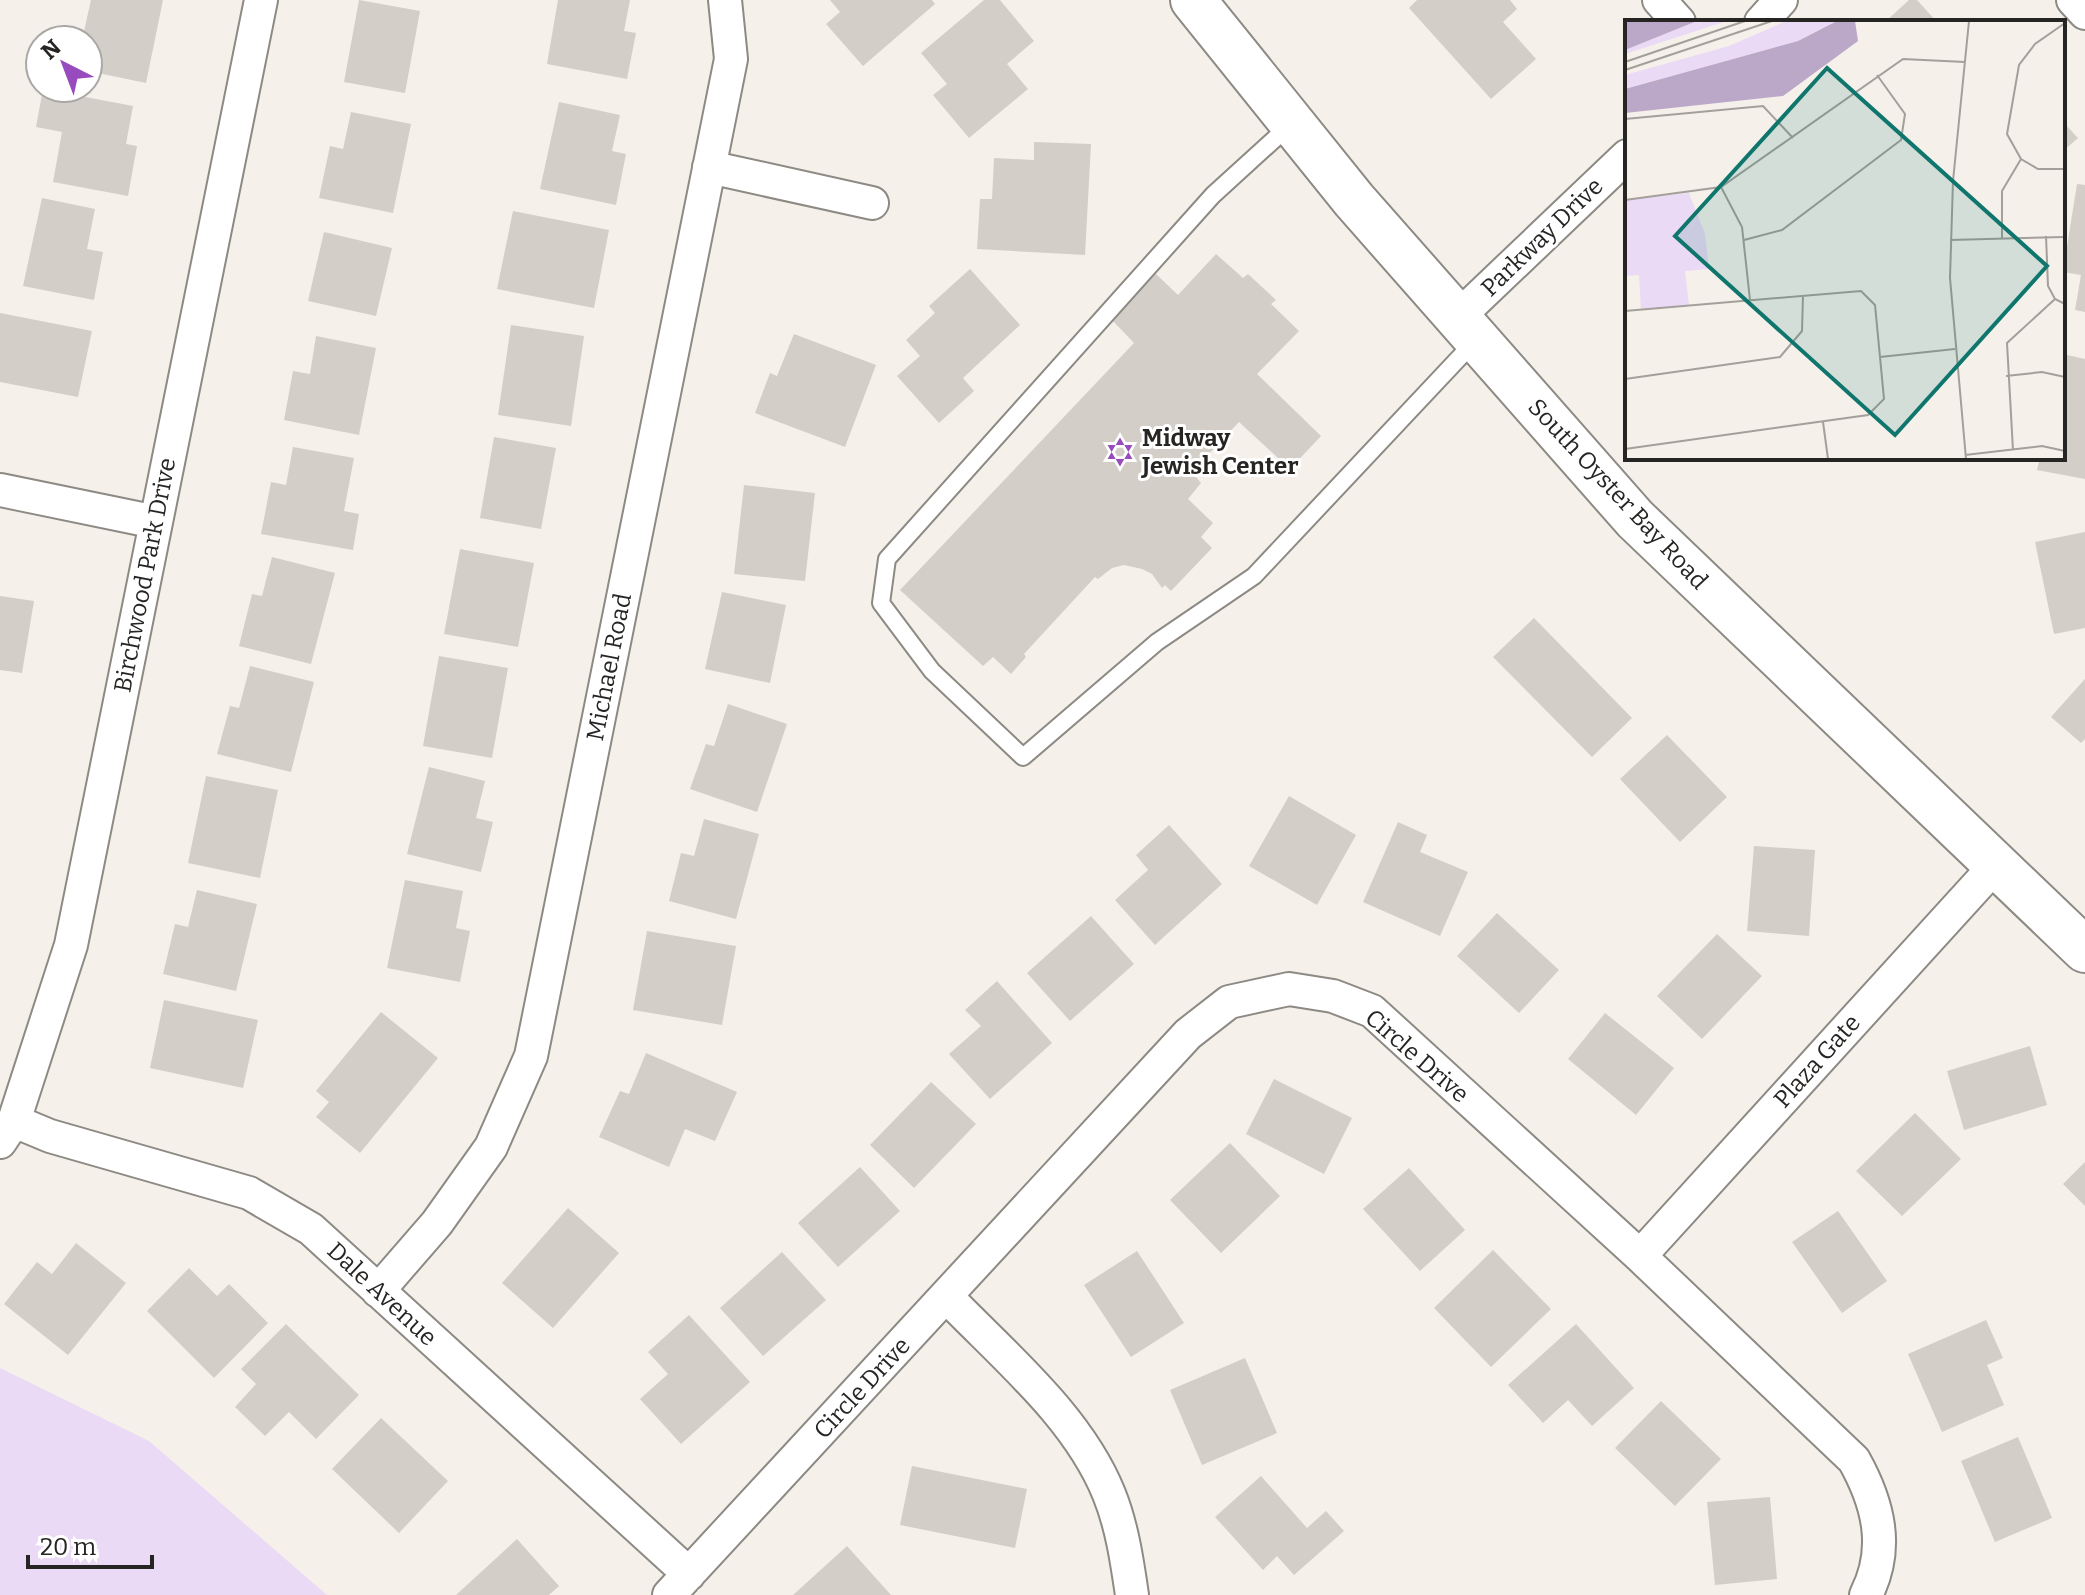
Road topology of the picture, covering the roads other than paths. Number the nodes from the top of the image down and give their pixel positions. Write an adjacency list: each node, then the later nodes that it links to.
1 (261, 0): 16 (street, Birchwood Park Drive)
2 (725, 0): 12 (street, Michael Road)
3 (1193, 0): 10 (main road, South Oyster Bay Road)
4 (1659, 0): 8 (street)
5 (1781, 0): 9 (street)
6 (2073, 0): 7 (street)
7 (2085, 13)
8 (1677, 20)
9 (1763, 20)
10 (1292, 123): 14 (main road, South Oyster Bay Road); 14 (lane)
11 (1625, 158): 14 (street, Parkway Drive)
12 (709, 167): 13 (street); 21 (street, Michael Road)
13 (872, 203)
14 (1467, 329): 17 (main road, South Oyster Bay Road)
15 (0, 490): 16 (street)
16 (156, 522): 19 (street, Birchwood Park Drive)
17 (1995, 866): 18 (main road, South Oyster Bay Road); 20 (street, Plaza Gate)
18 (2085, 950)
19 (7, 1131): 21 (street, Dale Avenue)
20 (1640, 1256): 22 (street, Circle Drive); 25 (street, Circle Drive)
21 (378, 1291): 23 (street, Dale Avenue)
22 (947, 1297): 23 (street, Circle Drive); 24 (street)
23 (679, 1584)
24 (1132, 1595)
25 (1866, 1595)

